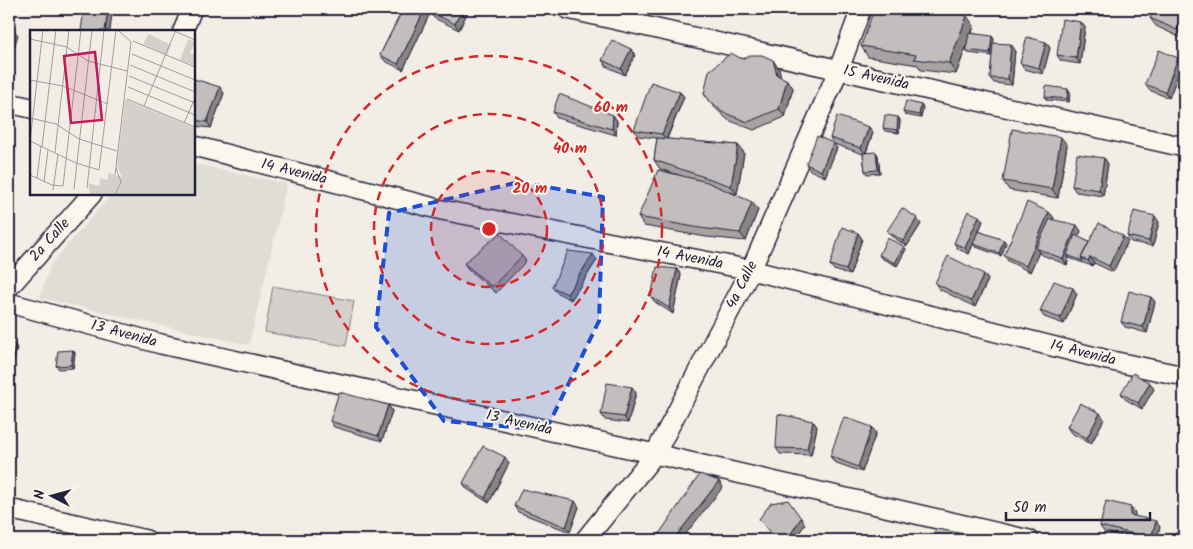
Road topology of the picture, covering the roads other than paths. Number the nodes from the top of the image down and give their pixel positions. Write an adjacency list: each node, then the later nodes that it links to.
1 (192, 9): 4 (street)
2 (568, 9): 5 (street, 15 Avenida)
3 (861, 9): 5 (street, 4a Calle)
4 (182, 30)
5 (838, 69): 9 (street, 15 Avenida); 11 (street, 4a Calle)
6 (9, 103): 7 (street)
7 (30, 108)
8 (195, 146): 11 (street, 14 Avenida)
9 (1184, 147)
10 (91, 195): 12 (street, 2a Calle)
11 (751, 270): 14 (street, 14 Avenida); 15 (street, 4a Calle)
12 (9, 287)
13 (9, 303): 15 (street, 13 Avenida)
14 (1184, 376)
15 (655, 454): 18 (street, 4a Calle); 19 (street, 13 Avenida)
16 (9, 509): 17 (street)
17 (146, 540)
18 (585, 540)
19 (1029, 540)

